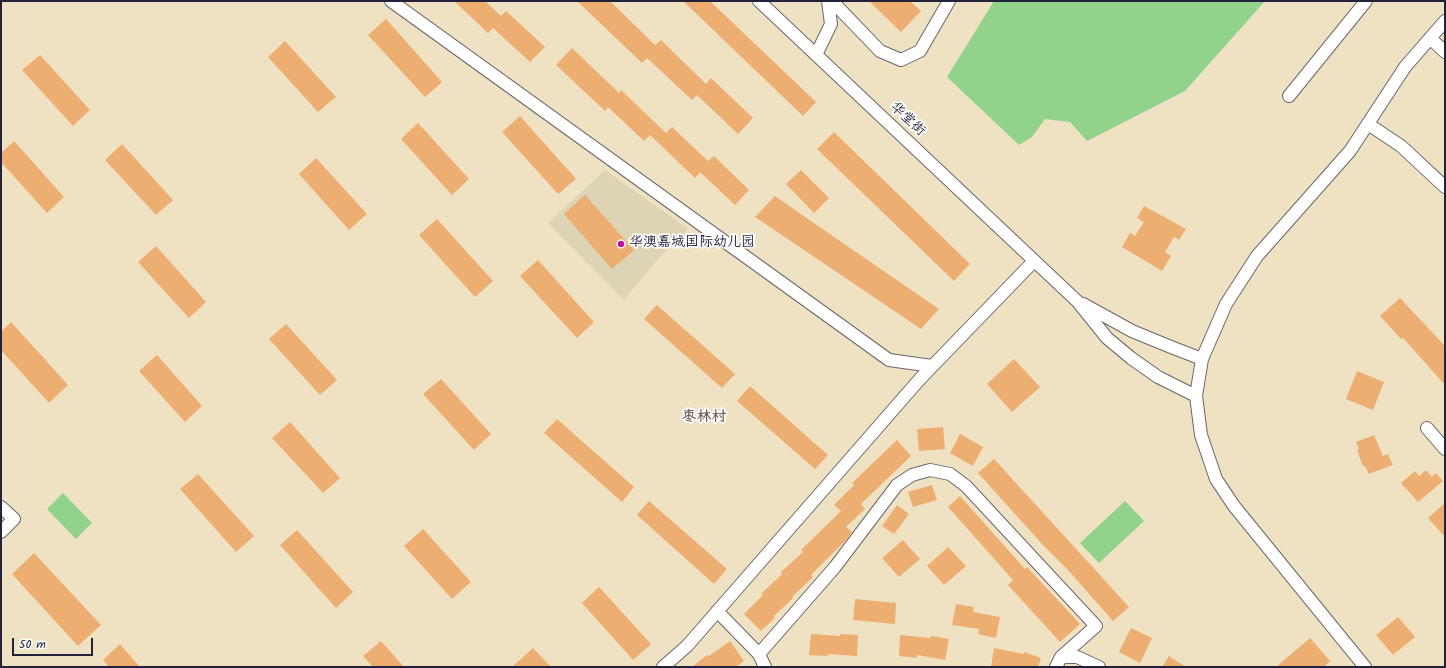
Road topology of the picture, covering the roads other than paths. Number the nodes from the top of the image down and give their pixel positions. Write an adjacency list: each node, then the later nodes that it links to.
1 (391, 1): 17 (street)
2 (759, 1): 10 (street, 华堂街)
3 (828, 1): 10 (street)
4 (832, 1): 5 (street)
5 (949, 1)
6 (1366, 1): 11 (street)
7 (1445, 21): 8 (street)
8 (1430, 38): 9 (street); 12 (street)
9 (1445, 52)
10 (816, 55): 14 (street, 华堂街)
11 (1289, 96)
12 (1368, 124): 13 (street); 16 (street)
13 (1445, 187)
14 (1034, 261): 15 (street, 华堂街); 17 (street)
15 (1078, 302): 16 (street); 18 (street)
16 (1202, 359): 18 (street)
17 (932, 366): 23 (street)
18 (1196, 396): 29 (street)
19 (1427, 428): 20 (street)
20 (1445, 449)
21 (1, 507): 22 (street)
22 (1, 532)
23 (717, 611): 24 (street); 26 (street)
24 (759, 654): 25 (street); 27 (street)
25 (1059, 662): 28 (street)
26 (663, 667)
27 (766, 667)
28 (1099, 667)
29 (1366, 667)

